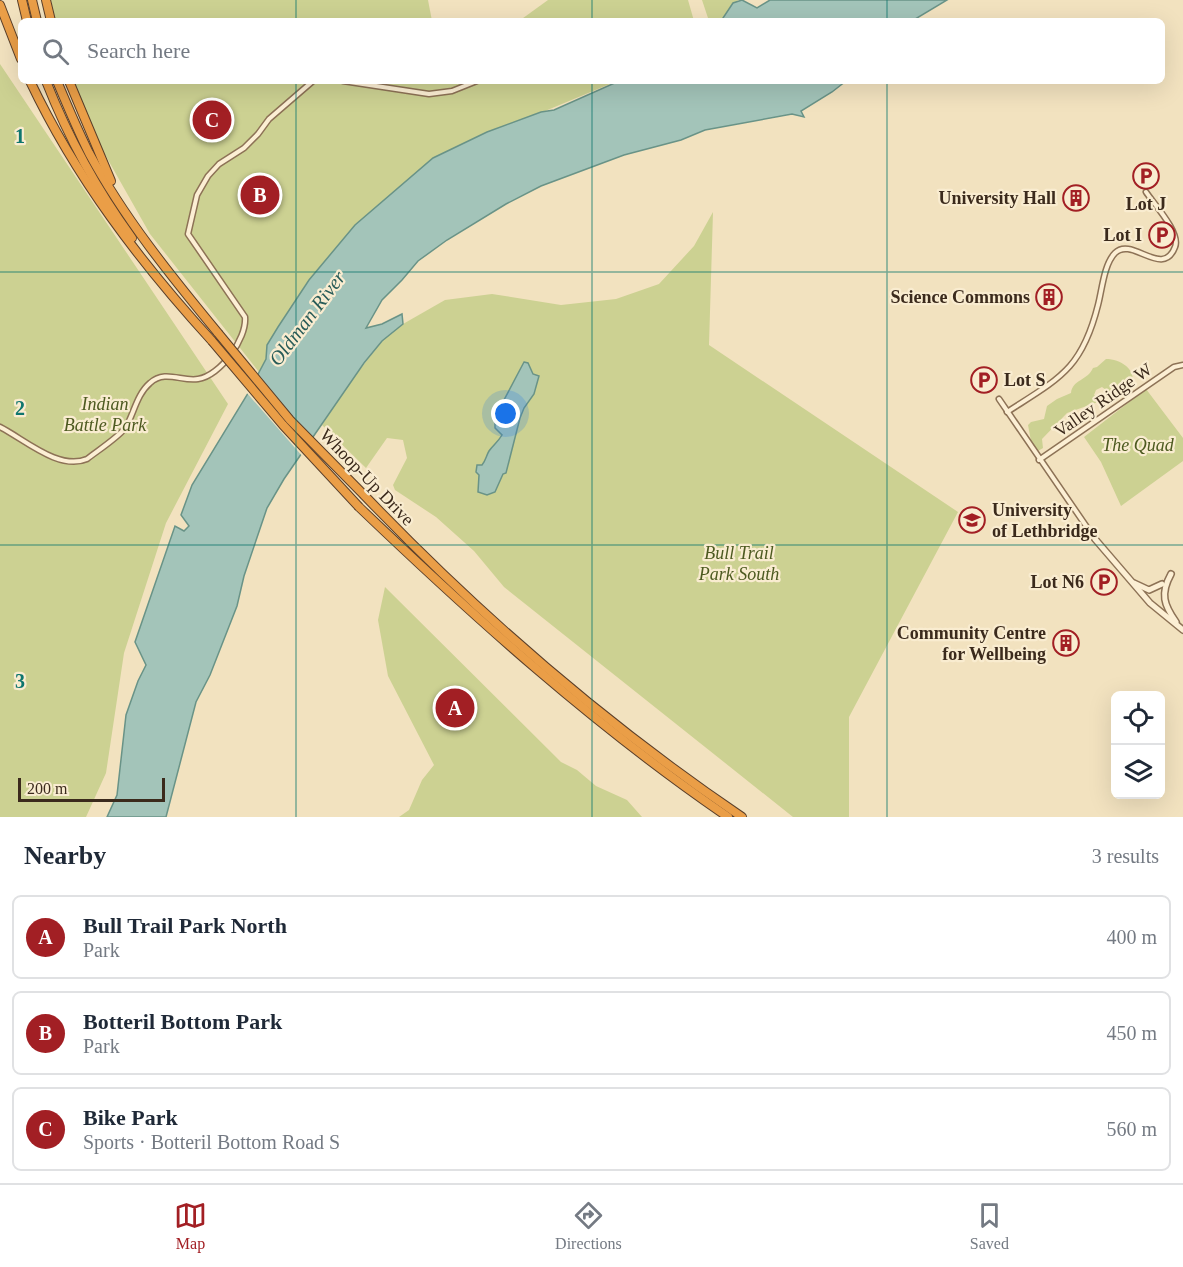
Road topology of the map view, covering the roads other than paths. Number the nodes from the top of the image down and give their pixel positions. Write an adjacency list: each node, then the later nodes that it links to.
1 (22, 0): 5 (highway)
2 (32, 0): 6 (highway)
3 (46, 0): 7 (highway)
4 (0, 5): 8 (highway)
5 (26, 18)
6 (36, 18)
7 (50, 18)
8 (18, 51)
9 (31, 84): 18 (highway)
10 (47, 84): 18 (highway, Whoop-Up Drive)
11 (58, 84): 17 (highway, Whoop-Up Drive)
12 (70, 84): 17 (highway)
13 (310, 84): 22 (street)
14 (363, 84): 15 (street)
15 (470, 84)
16 (1146, 192): 21 (street)
17 (122, 207): 30 (highway, Whoop-Up Drive, bridge)
18 (212, 341): 29 (highway, Whoop-Up Drive, bridge)
19 (1183, 365): 23 (street, Valley Ridge W)
20 (999, 399): 21 (street)
21 (1007, 412): 23 (street)
22 (0, 427)
23 (1040, 460): 24 (street)
24 (1095, 539): 26 (street)
25 (1171, 574): 28 (street)
26 (1129, 580): 27 (street); 28 (street)
27 (1162, 584)
28 (1182, 629)
29 (728, 817)
30 (742, 817)

